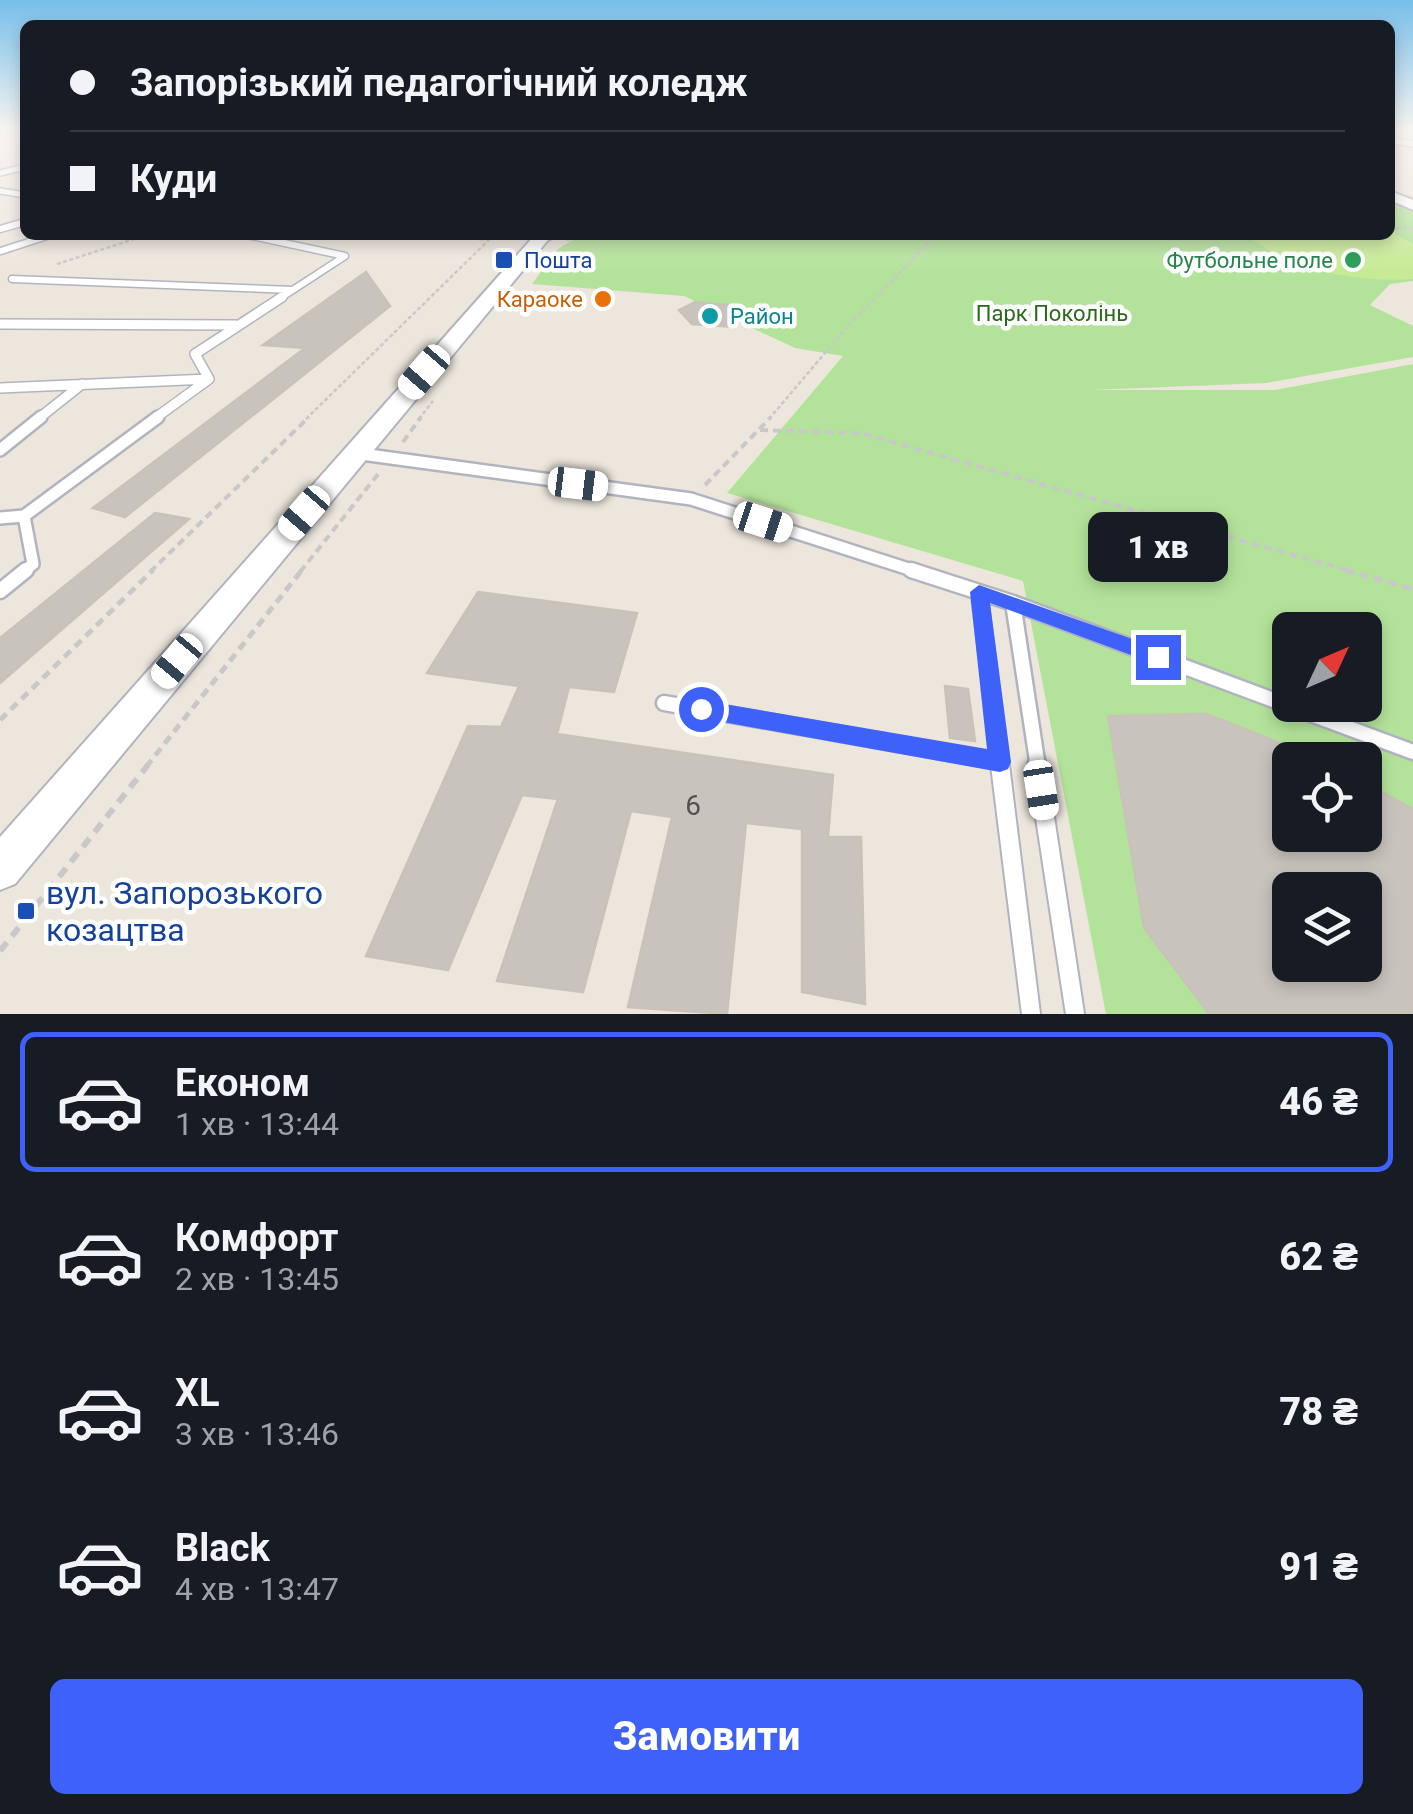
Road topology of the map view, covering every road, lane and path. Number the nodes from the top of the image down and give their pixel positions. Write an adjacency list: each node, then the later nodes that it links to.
1 (34, 240): 7 (lane)
2 (132, 240): 8 (path)
3 (271, 240): 9 (lane)
4 (485, 240): 28 (path)
5 (544, 240): 18 (street)
6 (931, 240): 16 (path)
7 (0, 251)
8 (12, 279): 9 (lane)
9 (292, 290): 11 (lane)
10 (0, 324): 11 (lane)
11 (239, 325): 12 (lane)
12 (209, 379): 13 (lane); 21 (lane)
13 (82, 384): 14 (lane); 17 (lane)
14 (0, 388)
15 (437, 396): 19 (path)
16 (760, 430): 20 (path); 23 (path)
17 (0, 450)
18 (354, 453): 19 (lane); 31 (street)
19 (390, 460): 20 (lane); 32 (path)
20 (690, 498): 25 (lane)
21 (24, 516): 22 (lane); 24 (lane)
22 (0, 518)
23 (1413, 589)
24 (0, 591)
25 (979, 592): 26 (lane); 30 (lane)
26 (1013, 602): 29 (lane); 34 (lane)
27 (664, 703): 30 (lane)
28 (0, 720)
29 (1413, 752)
30 (1000, 762): 33 (lane)
31 (0, 869)
32 (0, 951)
33 (1031, 1014)
34 (1075, 1014)

